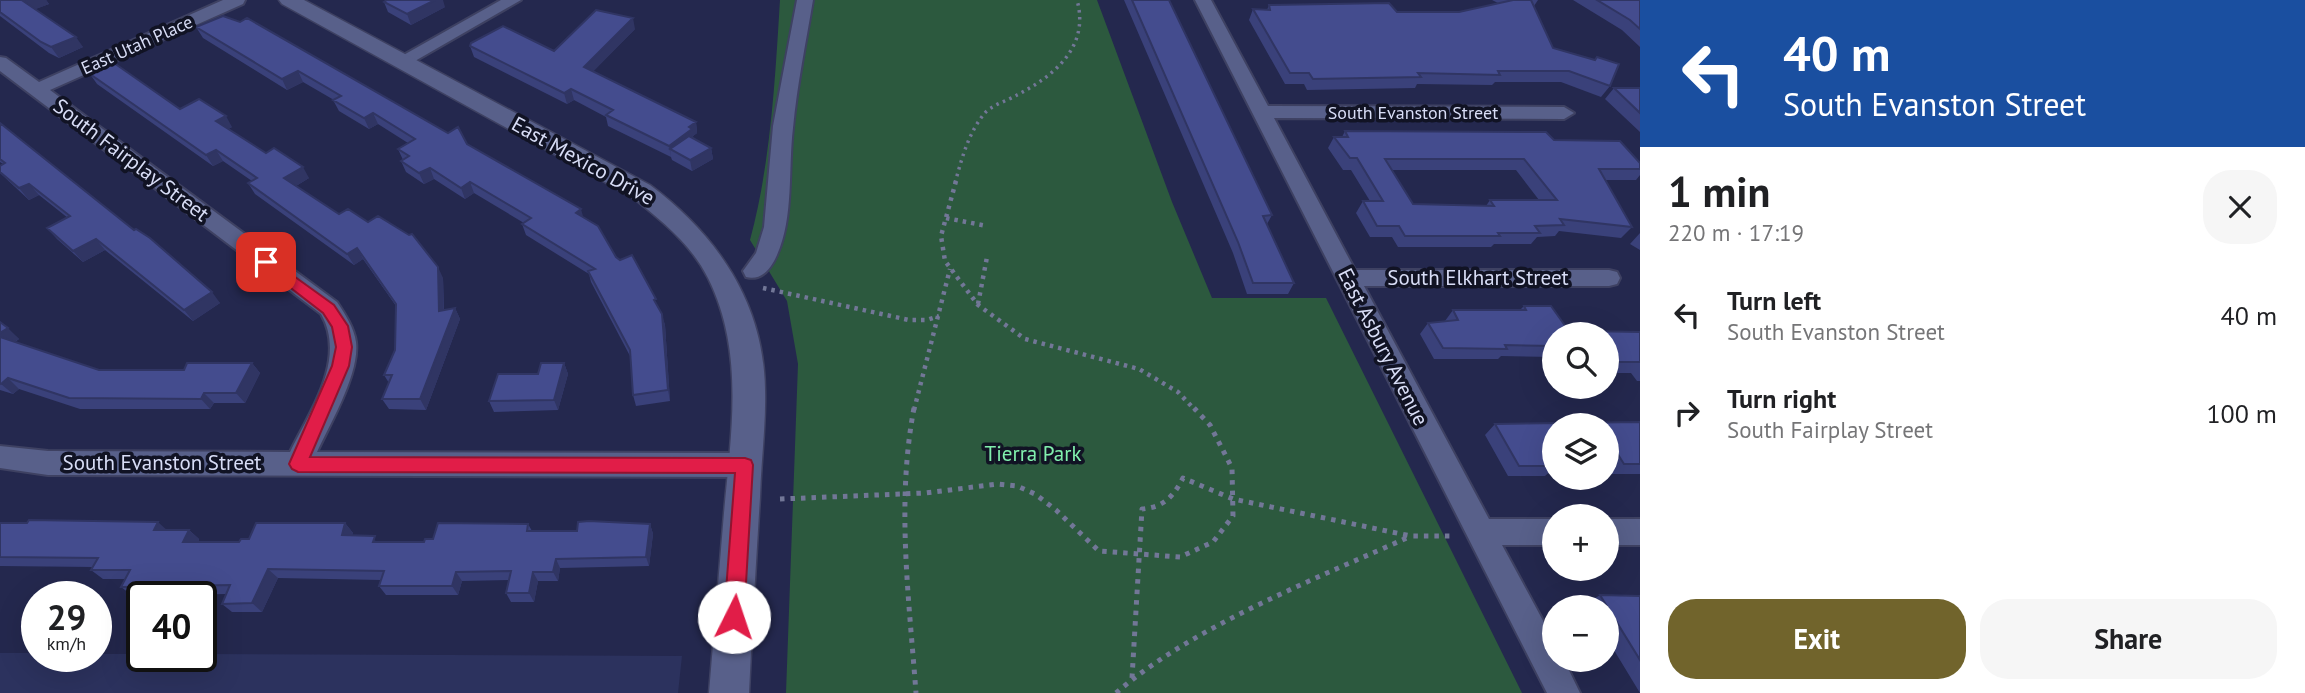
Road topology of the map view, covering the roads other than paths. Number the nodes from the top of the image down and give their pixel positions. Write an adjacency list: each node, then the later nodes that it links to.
1 (237, 0): 8 (street, East Utah Place)
2 (289, 0): 6 (street, East Mexico Drive)
3 (513, 0): 6 (street)
4 (805, 0): 13 (street)
5 (1203, 0): 9 (street, East Asbury Avenue)
6 (402, 61): 16 (street, East Mexico Drive)
7 (0, 62): 8 (street, South Fairplay Street)
8 (36, 90): 15 (street, South Fairplay Street)
9 (1262, 112): 10 (street, South Evanston Street); 11 (street, East Asbury Avenue)
10 (1564, 113)
11 (1347, 278): 12 (street, South Elkhart Street); 17 (street, East Asbury Avenue)
12 (1609, 278)
13 (758, 279)
14 (0, 457): 15 (street, South Evanston Street)
15 (298, 464): 16 (street, South Evanston Street)
16 (745, 465): 21 (street, East Mexico Drive)
17 (1479, 532): 18 (street); 22 (street, East Asbury Avenue)
18 (1542, 532)
19 (1619, 532): 20 (street)
20 (1640, 532)
21 (729, 693)
22 (1564, 693)

